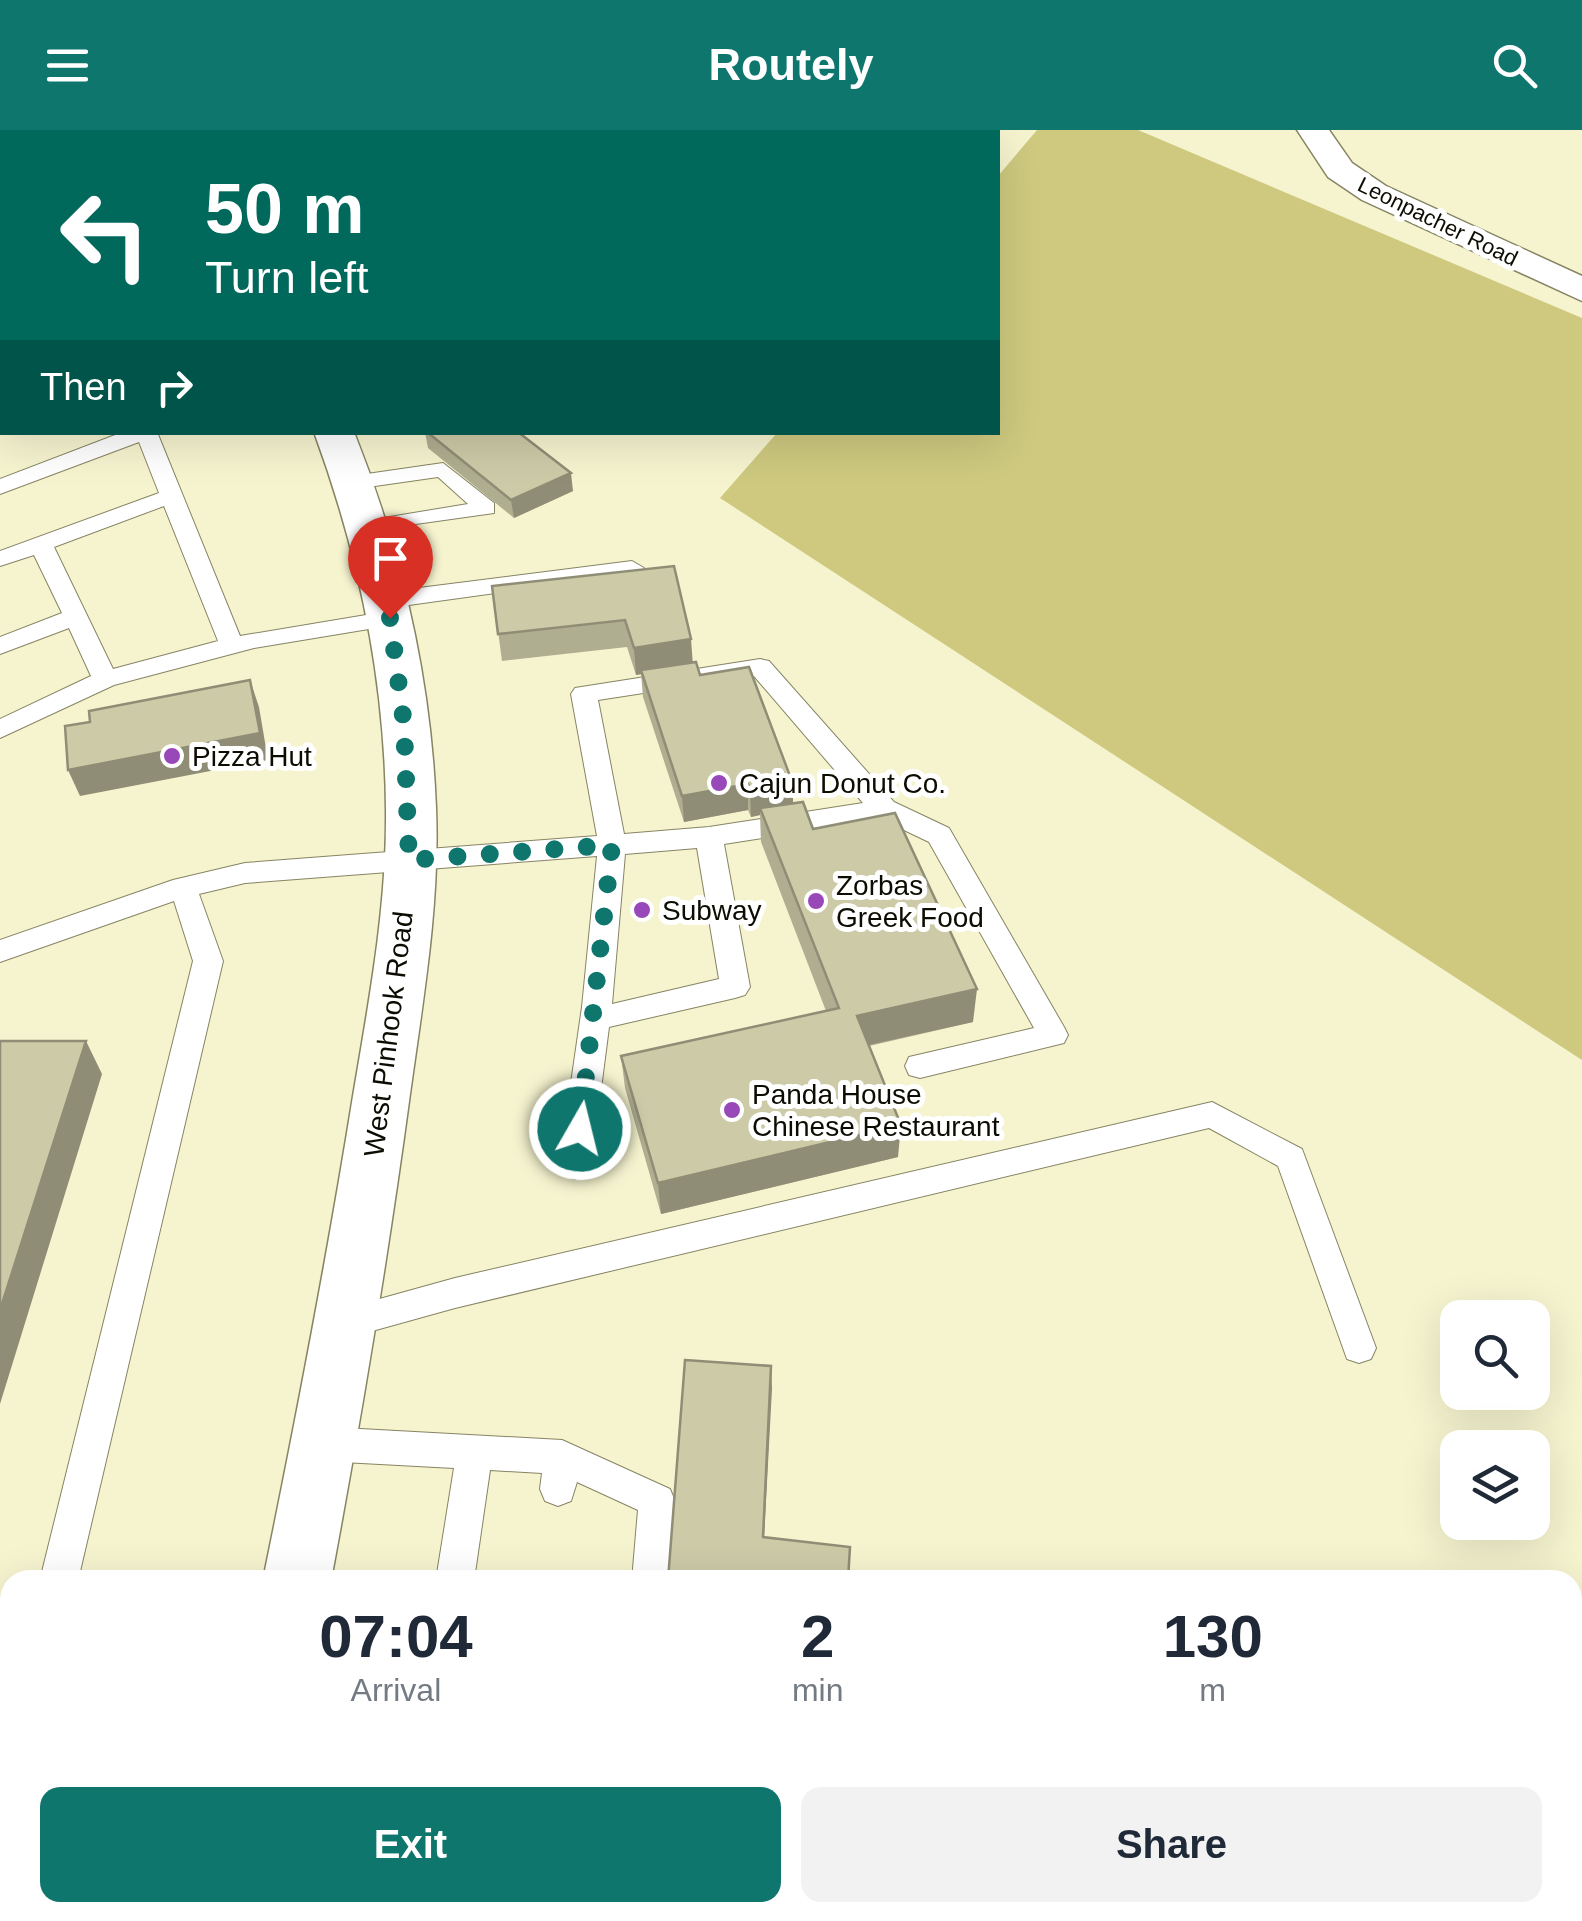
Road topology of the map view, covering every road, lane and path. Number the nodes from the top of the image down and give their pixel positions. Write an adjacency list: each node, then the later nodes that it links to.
1 (1313, 130): 2 (main road, Leonpacher Road)
2 (1582, 290)
3 (137, 435): 6 (lane)
4 (146, 435): 7 (lane)
5 (335, 435): 11 (main road, West Pinhook Road)
6 (0, 487)
7 (172, 496): 8 (lane); 14 (lane)
8 (41, 544): 9 (lane); 12 (lane)
9 (0, 559)
10 (632, 568): 11 (lane)
11 (389, 609): 14 (lane); 20 (main road, West Pinhook Road)
12 (75, 617): 13 (lane); 15 (lane)
13 (0, 646)
14 (232, 646): 15 (lane)
15 (104, 679): 16 (lane)
16 (0, 729)
17 (884, 809): 18 (lane); 19 (lane); 24 (lane)
18 (709, 837): 19 (lane); 23 (lane)
19 (612, 845): 20 (lane); 23 (lane)
20 (409, 860): 21 (lane); 26 (main road, West Pinhook Road)
21 (183, 887): 22 (lane); 30 (lane)
22 (0, 951)
23 (595, 1019): 25 (lane)
24 (920, 1066)
25 (575, 1166)
26 (347, 1323): 27 (lane); 28 (main road, West Pinhook Road)
27 (1358, 1348)
28 (324, 1444): 29 (lane); 31 (main road, West Pinhook Road)
29 (476, 1449): 32 (lane); 33 (lane)
30 (61, 1570)
31 (299, 1570)
32 (457, 1570)
33 (652, 1570)

